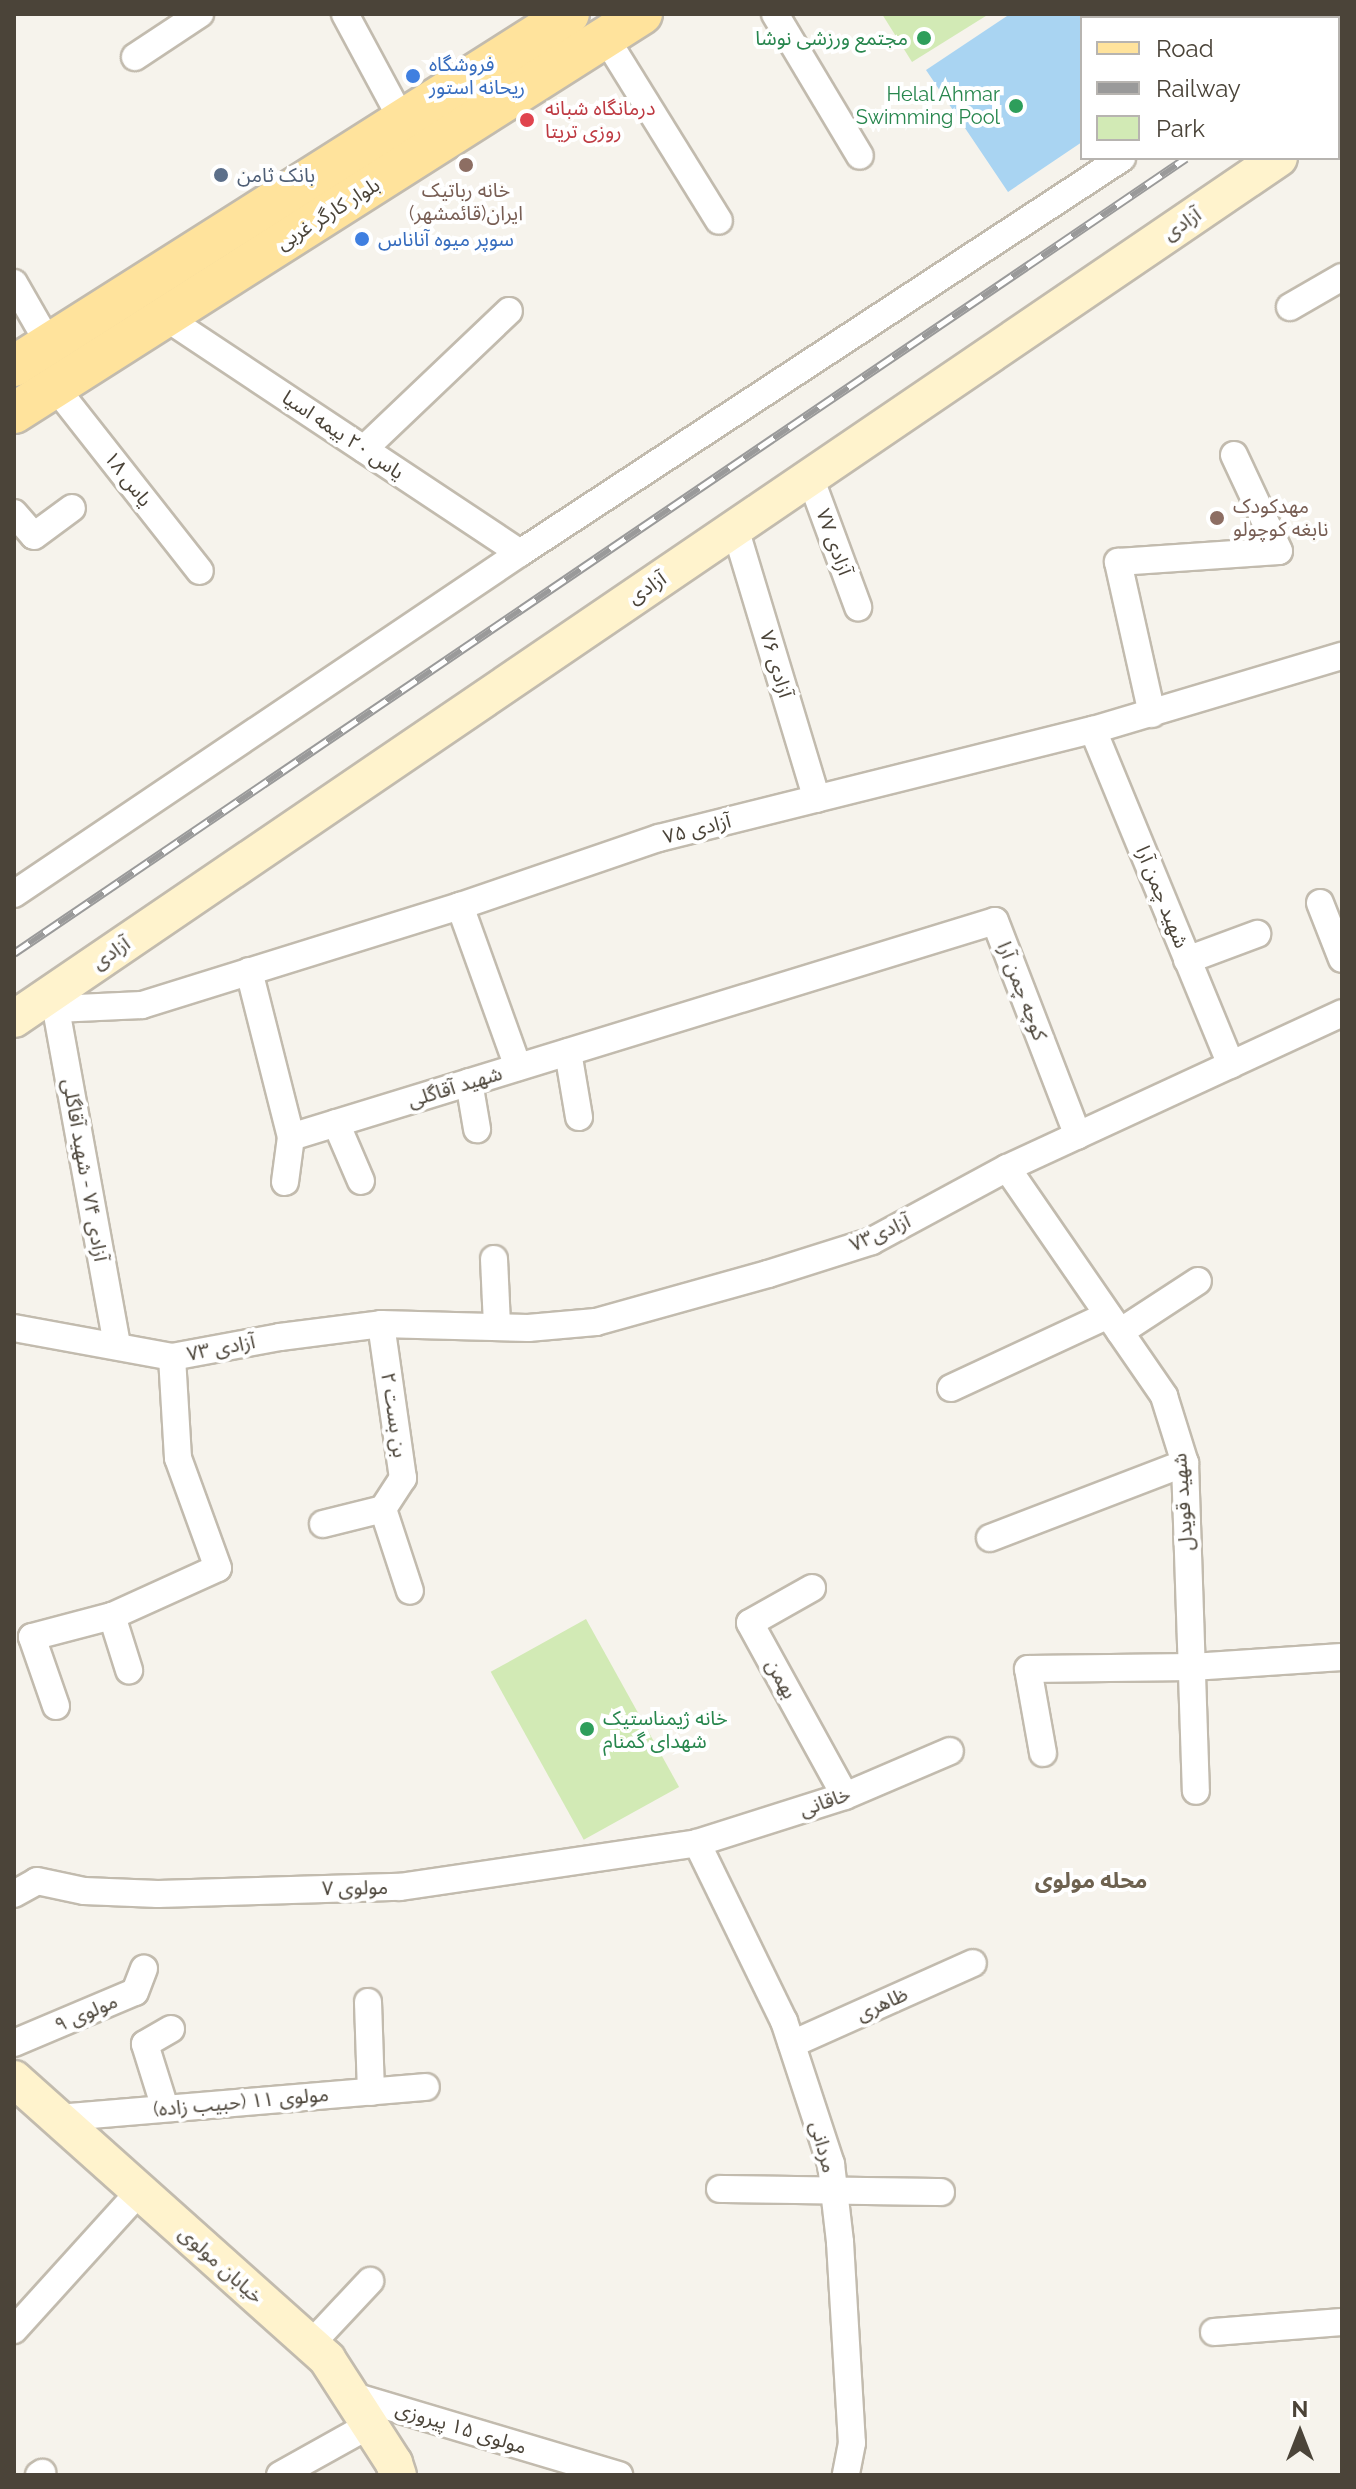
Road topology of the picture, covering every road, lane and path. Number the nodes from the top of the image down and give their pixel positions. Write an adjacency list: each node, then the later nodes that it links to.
1 (200, 14): 7 (street)
2 (345, 14): 8 (street)
3 (569, 14): 8 (main road, بلوار کارگر غربی)
4 (642, 14): 6 (main road, بلوار کارگر غربی)
5 (775, 14): 9 (street)
6 (605, 37): 12 (street); 17 (main road, بلوار کارگر غربی)
7 (135, 57)
8 (402, 120): 18 (main road, بلوار کارگر غربی)
9 (860, 156)
10 (1119, 160): 28 (street)
11 (1276, 160): 24 (street, آزادی)
12 (719, 221)
13 (1342, 277): 15 (street)
14 (14, 283): 18 (street)
15 (1290, 307)
16 (509, 311): 22 (street)
17 (165, 317): 20 (main road, بلوار کارگر غربی); 22 (street, یاس ۲۰ بیمه اسیا)
18 (49, 344): 19 (main road, بلوار کارگر غربی)
19 (14, 366)
20 (55, 387): 21 (main road, بلوار کارگر غربی); 29 (street, یاس ۱۸)
21 (14, 413)
22 (364, 449): 28 (street, یاس ۲۰ بیمه اسیا)
23 (1234, 455): 32 (street)
24 (810, 477): 27 (street, آزادی); 30 (street, آزادی ۷۷)
25 (72, 508): 26 (street)
26 (14, 513)
27 (735, 528): 34 (street, آزادی ۷۶); 43 (street, آزادی)
28 (520, 553): 35 (street)
29 (200, 571)
30 (858, 607)
31 (1342, 656): 32 (street, آزادی ۷۵)
32 (1152, 714): 33 (street, آزادی ۷۵)
33 (1093, 730): 34 (street, آزادی ۷۵); 40 (street, شهید چمن آرا)
34 (817, 799): 37 (street, آزادی ۷۵)
35 (14, 894)
36 (1320, 903): 39 (street)
37 (460, 906): 41 (street, آزادی ۷۵); 48 (street)
38 (1257, 934): 40 (street)
39 (1342, 959)
40 (1187, 960): 47 (street, شهید چمن آرا)
41 (249, 971): 43 (street, آزادی ۷۵); 54 (street)
42 (782, 986): 46 (street, شهید آقاگلی); 53 (street, کوچه چمن آرا)
43 (52, 1002): 45 (street, آزادی); 64 (street, آزادی ۷۴ - شهید آقاگلی)
44 (1342, 1013): 47 (street, آزادی۷۳)
45 (14, 1019)
46 (568, 1052): 48 (street, شهید آقاگلی); 50 (street)
47 (1231, 1065): 53 (street, آزادی۷۳)
48 (518, 1067): 49 (street, شهید آقاگلی)
49 (469, 1082): 51 (street, شهید آقاگلی); 52 (street)
50 (579, 1117)
51 (336, 1123): 54 (street, شهید آقاگلی); 56 (street)
52 (477, 1129)
53 (1078, 1136): 55 (street, آزادی۷۳)
54 (291, 1137): 57 (street)
55 (1007, 1168): 60 (street, شهید قویدل); 62 (street, آزادی۷۳)
56 (361, 1181)
57 (285, 1182)
58 (494, 1259): 62 (street)
59 (1198, 1281): 60 (street)
60 (1114, 1323): 66 (street); 67 (street, شهید قویدل)
61 (381, 1324): 62 (street, آزادی۷۳); 65 (street, آزادی ۷۳); 68 (street, بن بست ۲)
62 (497, 1326)
63 (14, 1328): 64 (street, آزادی ۷۳)
64 (117, 1346): 65 (street, آزادی ۷۳)
65 (172, 1357): 73 (street)
66 (951, 1388)
67 (1185, 1463): 70 (street); 75 (street, شهید قویدل)
68 (383, 1509): 69 (street); 72 (street)
69 (323, 1524)
70 (990, 1538)
71 (812, 1588): 81 (street, بهمن)
72 (410, 1591)
73 (112, 1616): 76 (street); 77 (street)
74 (1342, 1657): 75 (street)
75 (1192, 1667): 79 (street); 80 (street, شهید قویدل)
76 (129, 1670)
77 (56, 1706)
78 (950, 1751): 81 (street, خاقانی)
79 (1043, 1753)
80 (1196, 1791)
81 (845, 1796): 82 (street, خاقانی)
82 (697, 1843): 83 (street, مولوی ۷); 89 (street, مردانی)
83 (14, 1894)
84 (973, 1963): 89 (street, ظاهری)
85 (144, 1969): 88 (street, مولوی ۹)
86 (368, 2002): 92 (street)
87 (171, 2029): 93 (street)
88 (14, 2043)
89 (792, 2044): 96 (street, مردانی)
90 (14, 2079): 94 (street, خیابان مولوی)
91 (426, 2087): 92 (street, مولوی ۱۱ (حبیب زاده))
92 (371, 2092): 93 (street, مولوی ۱۱ (حبیب زاده))
93 (165, 2108): 94 (street, مولوی ۱۱ (حبیب زاده))
94 (56, 2118): 97 (street, خیابان مولوی)
95 (720, 2189): 96 (street)
96 (834, 2189): 98 (street); 110 (street, مردانی)
97 (139, 2192): 101 (street); 103 (street, خیابان مولوی)
98 (941, 2192)
99 (370, 2281): 103 (street)
100 (1342, 2322): 102 (street)
101 (14, 2330)
102 (1214, 2332)
103 (310, 2345): 104 (street, خیابان مولوی)
104 (350, 2395): 105 (street, خیابان مولوی); 106 (street, مولوی ۱۵ پیروزی)
105 (370, 2425): 107 (street); 108 (street, خیابان مولوی)
106 (580, 2470): 109 (street, مولوی ۱۵ پیروزی)
107 (280, 2475)
108 (398, 2475)
109 (619, 2475)
110 (846, 2475)

